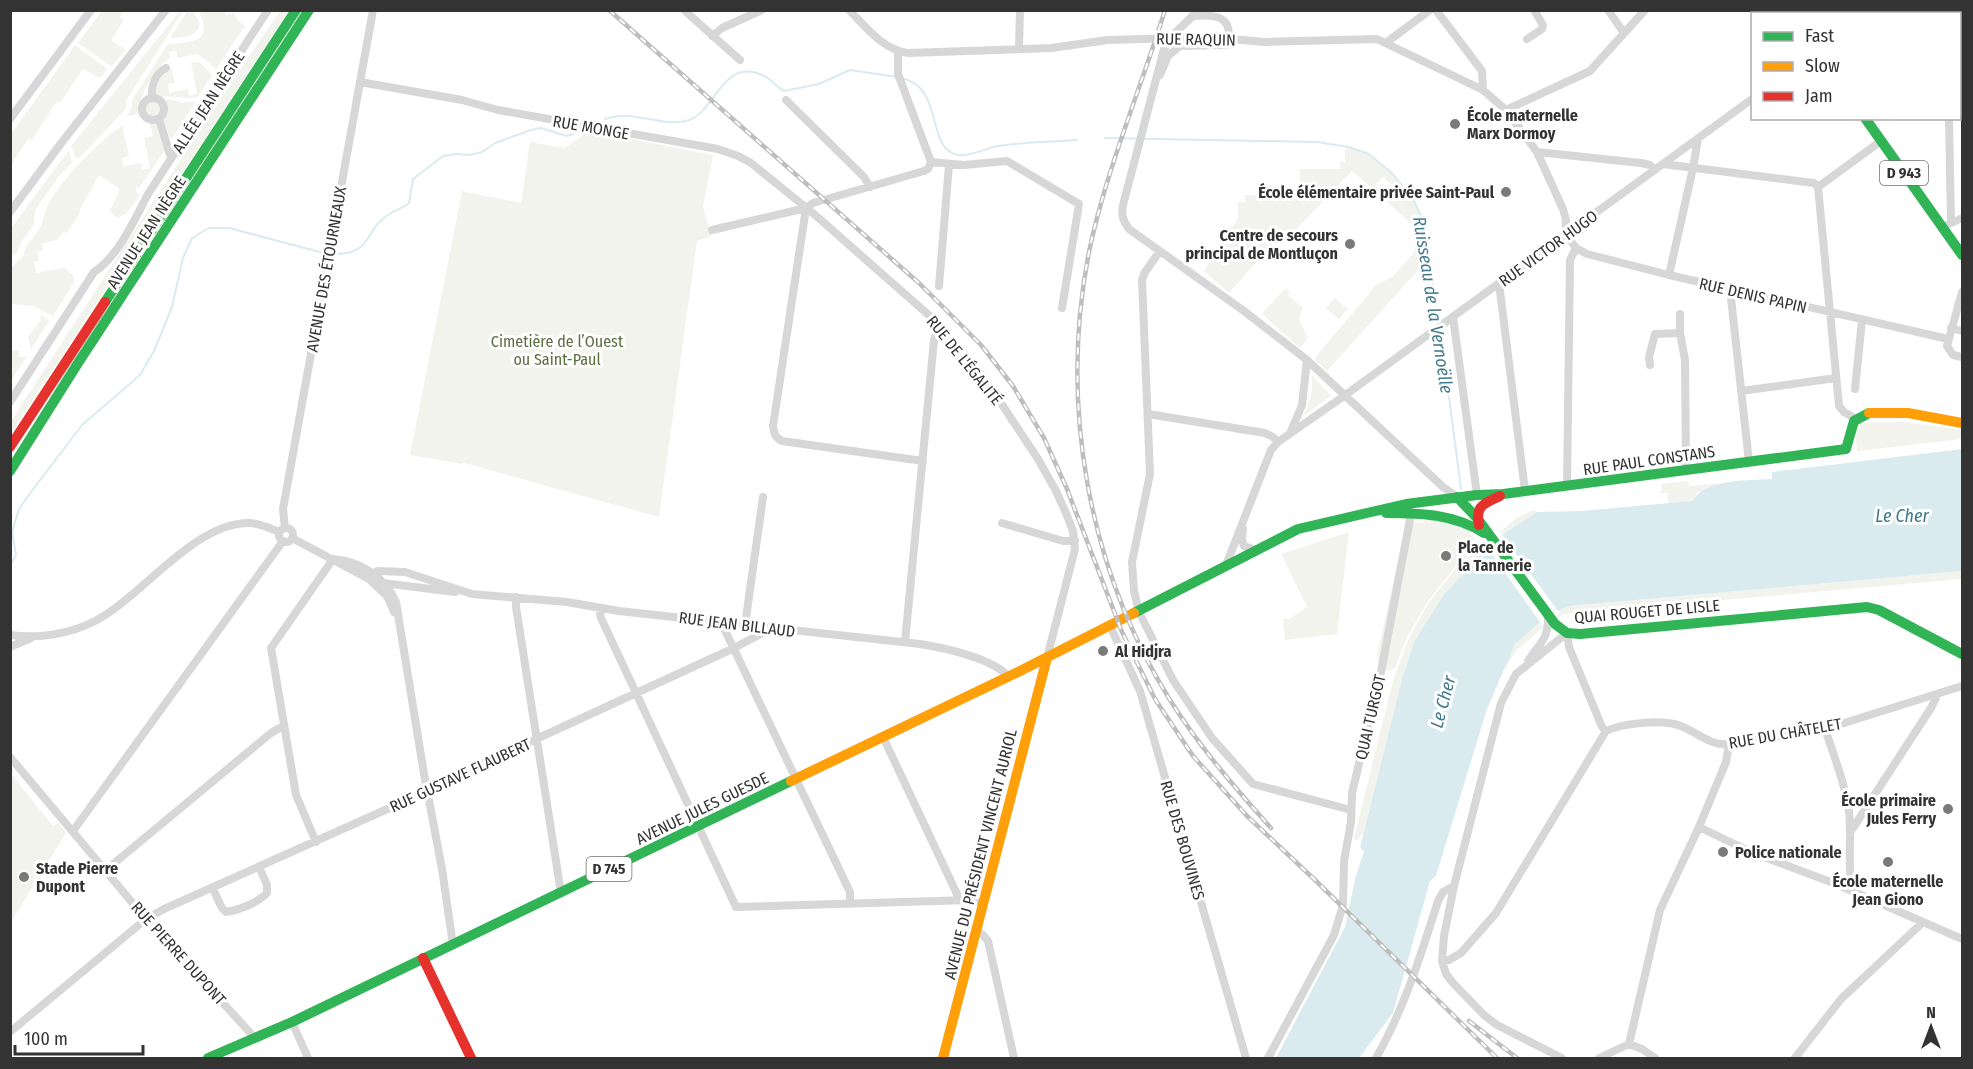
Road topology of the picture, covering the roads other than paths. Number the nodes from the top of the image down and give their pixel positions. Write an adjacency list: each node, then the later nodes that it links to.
1 (91, 10): 33 (street)
2 (166, 10): 49 (street)
3 (267, 10): 40 (street, ALLÉE JEAN NÈGRE)
4 (296, 10): 85 (main road, AVENUE JEAN NÈGRE)
5 (309, 10): 89 (main road, AVENUE JEAN NÈGRE)
6 (373, 10): 26 (street, AVENUE DES ÉTOURNEAUX)
7 (684, 10): 18 (street)
8 (762, 10): 18 (street)
9 (849, 10): 23 (street)
10 (1020, 10): 22 (street)
11 (1430, 10): 21 (street)
12 (1436, 10): 27 (street)
13 (1534, 10): 20 (street)
14 (1608, 10): 17 (street)
15 (1645, 10): 17 (street)
16 (1196, 14): 19 (street); 28 (street)
17 (1624, 33): 32 (street)
18 (712, 36): 24 (street)
19 (1229, 39): 21 (street, RUE RAQUIN); 22 (street, RUE RAQUIN); 28 (street)
20 (1527, 39)
21 (1387, 42): 27 (street, RUE RAQUIN)
22 (1019, 49): 23 (street, RUE RAQUIN)
23 (898, 52): 41 (street)
24 (740, 60)
25 (166, 68): 29 (street)
26 (360, 82): 48 (street, RUE MONGE); 105 (street, AVENUE DES ÉTOURNEAUX)
27 (1482, 90): 32 (street, RUE RAQUIN)
28 (1153, 91): 55 (street)
29 (152, 98): 34 (street); 34 (street)
30 (786, 100): 46 (street)
31 (1751, 100): 37 (street, RUE VICTOR HUGO)
32 (1506, 110): 39 (street, RUE RAQUIN)
33 (10, 119)
34 (159, 119): 40 (street)
35 (1866, 120): 38 (main road, D 943)
36 (1949, 120): 51 (street)
37 (1698, 139): 42 (street, RUE VICTOR HUGO); 44 (street)
38 (1881, 141): 47 (street); 51 (main road, D 943)
39 (1537, 152): 45 (street); 53 (street, RUE RAQUIN)
40 (171, 158): 79 (street, ALLÉE JEAN NÈGRE)
41 (930, 162): 43 (street); 46 (street)
42 (1663, 164): 44 (street); 45 (street, RUE VICTOR HUGO)
43 (949, 165): 59 (street); 62 (street)
44 (1694, 168): 47 (street); 57 (street)
45 (1655, 170): 53 (street, RUE VICTOR HUGO)
46 (870, 187): 48 (street)
47 (1818, 187): 63 (street)
48 (806, 208): 52 (street); 67 (street, RUE DE L'ÉGALITÉ); 86 (street)
49 (10, 212)
50 (1962, 218): 51 (street)
51 (1947, 225): 56 (main road, D 943)
52 (711, 230)
53 (1566, 235): 54 (street); 58 (street, RUE VICTOR HUGO)
54 (1576, 248): 57 (street, RUE DENIS PAPIN); 90 (street)
55 (1160, 251): 73 (street); 80 (street)
56 (1962, 255)
57 (1669, 275): 60 (street, RUE DENIS PAPIN)
58 (1499, 283): 65 (street, RUE VICTOR HUGO); 92 (street)
59 (939, 286)
60 (1730, 289): 63 (street, RUE DENIS PAPIN); 77 (street)
61 (1962, 292): 68 (street)
62 (1062, 308)
63 (1830, 313): 66 (street, RUE DENIS PAPIN); 75 (street)
64 (1680, 314): 70 (street)
65 (1453, 317): 78 (street, RUE VICTOR HUGO); 94 (street)
66 (1862, 320): 71 (street, RUE DENIS PAPIN); 76 (street)
67 (940, 325): 86 (street); 110 (street, RUE DE L'ÉGALITÉ)
68 (1951, 328): 69 (street); 71 (street)
69 (1962, 332)
70 (1680, 333): 74 (street); 88 (street)
71 (1948, 339): 72 (street)
72 (1962, 357)
73 (1307, 360): 78 (street); 83 (street)
74 (1650, 365)
75 (1836, 378): 77 (street); 81 (street)
76 (1854, 389)
77 (1741, 391): 87 (street)
78 (1344, 396): 83 (street, RUE VICTOR HUGO); 91 (street)
79 (10, 402)
80 (1148, 414): 84 (street); 121 (street)
81 (1856, 419): 82 (main road); 87 (main road, RUE PAUL CONSTANS)
82 (1962, 423)
83 (1290, 433): 84 (street, RUE VICTOR HUGO)
84 (1278, 442): 103 (street)
85 (10, 447)
86 (923, 461): 131 (street)
87 (1749, 462): 88 (main road, RUE PAUL CONSTANS)
88 (1686, 470): 90 (main road, RUE PAUL CONSTANS)
89 (10, 471)
90 (1567, 486): 92 (main road, RUE PAUL CONSTANS)
91 (1443, 487): 96 (street); 97 (street)
92 (1525, 491): 93 (main road, RUE PAUL CONSTANS)
93 (1503, 494): 94 (main road, RUE PAUL CONSTANS); 102 (main road)
94 (1477, 495): 96 (main road, RUE PAUL CONSTANS); 102 (main road)
95 (763, 497): 124 (street)
96 (1457, 497): 97 (main road, RUE PAUL CONSTANS); 102 (main road)
97 (1442, 500): 98 (street); 99 (main road, RUE PAUL CONSTANS)
98 (1398, 513): 99 (main road); 100 (main road)
99 (1357, 514): 111 (main road, AVENUE JULES GUESDE)
100 (1412, 514): 101 (main road); 106 (street, QUAI TURGOT)
101 (1427, 514): 106 (street); 107 (main road)
102 (1478, 514): 107 (main road)
103 (1245, 518): 111 (street); 113 (street)
104 (1002, 524): 110 (street)
105 (282, 530): 108 (street); 109 (street); 130 (street)
106 (1408, 530): 150 (street, QUAI TURGOT)
107 (1486, 533): 126 (main road)
108 (292, 538): 109 (street); 112 (street)
109 (283, 541): 153 (street)
110 (1075, 545): 135 (street)
111 (1256, 550): 113 (main road, AVENUE JULES GUESDE)
112 (333, 559): 114 (street); 141 (street)
113 (1226, 565): 121 (main road, AVENUE JULES GUESDE)
114 (372, 578): 115 (street); 117 (street); 123 (street)
115 (384, 583): 116 (street); 119 (street)
116 (404, 585): 117 (street); 119 (street)
117 (459, 592): 118 (street, RUE JEAN BILLAUD)
118 (516, 597): 120 (street, RUE JEAN BILLAUD); 145 (street)
119 (396, 602): 123 (street)
120 (599, 608): 122 (street, RUE JEAN BILLAUD); 139 (street)
121 (1139, 612): 125 (main road, AVENUE JULES GUESDE); 150 (street)
122 (721, 622): 124 (street, RUE JEAN BILLAUD); 133 (street)
123 (399, 624): 149 (street)
124 (745, 625): 127 (street, RUE JEAN BILLAUD)
125 (1110, 626): 135 (main road, AVENUE JULES GUESDE); 181 (street, RUE DES BOUVINES)
126 (1551, 627): 128 (main road); 136 (street)
127 (772, 628): 131 (street, RUE JEAN BILLAUD); 133 (street, RUE GUSTAVE FLAUBERT)
128 (1567, 633): 134 (main road, QUAI ROUGET DE LISLE); 136 (street, QUAI ROUGET DE LISLE); 143 (street)
129 (10, 635): 130 (street)
130 (37, 636): 132 (street)
131 (905, 642): 137 (street, RUE JEAN BILLAUD)
132 (10, 647)
133 (732, 649): 139 (street, RUE GUSTAVE FLAUBERT); 148 (street)
134 (1962, 654)
135 (1047, 658): 137 (main road, AVENUE JULES GUESDE / D 745); 163 (main road, AVENUE DU PRÉSIDENT VINCENT AURIOL)
136 (1526, 665): 158 (street, QUAI ROUGET DE LISLE)
137 (1008, 677): 144 (main road, AVENUE JULES GUESDE / D 745)
138 (1962, 686): 140 (street, RUE DU CHÂTELET)
139 (635, 694): 145 (street, RUE GUSTAVE FLAUBERT); 151 (street)
140 (1935, 695): 142 (street, RUE DU CHÂTELET); 154 (street)
141 (283, 726): 155 (street); 157 (street)
142 (1825, 729): 146 (street, RUE DU CHÂTELET); 154 (street)
143 (1606, 731): 146 (street, RUE DU CHÂTELET); 171 (street)
144 (883, 737): 148 (main road, AVENUE JULES GUESDE / D 745); 162 (street)
145 (537, 740): 149 (street, RUE GUSTAVE FLAUBERT); 161 (street)
146 (1729, 744): 152 (street)
147 (10, 757): 153 (street, RUE PIERRE DUPONT)
148 (796, 780): 151 (main road, AVENUE JULES GUESDE / D 745); 164 (street)
149 (427, 790): 155 (street, RUE GUSTAVE FLAUBERT); 169 (street)
150 (1351, 810): 182 (street, QUAI TURGOT)
151 (697, 827): 161 (main road, AVENUE JULES GUESDE / D 745); 164 (street)
152 (1699, 827): 160 (street); 175 (street)
153 (73, 831): 157 (street, RUE PIERRE DUPONT)
154 (1851, 831): 160 (street)
155 (316, 842): 156 (street, RUE GUSTAVE FLAUBERT)
156 (259, 867): 159 (street, RUE GUSTAVE FLAUBERT); 159 (street)
157 (106, 870): 165 (street, RUE PIERRE DUPONT)
158 (1455, 886): 171 (street, QUAI ROUGET DE LISLE); 183 (street)
159 (212, 887): 165 (street, RUE GUSTAVE FLAUBERT)
160 (1852, 891): 166 (street)
161 (561, 892): 169 (main road, AVENUE JULES GUESDE / D 745)
162 (958, 900): 163 (street); 164 (street)
163 (983, 903): 167 (main road, AVENUE DU PRÉSIDENT VINCENT AURIOL)
164 (850, 904)
165 (146, 919): 173 (street, RUE GUSTAVE FLAUBERT); 174 (street, RUE PIERRE DUPONT)
166 (1923, 923): 168 (street); 187 (street)
167 (976, 930): 179 (main road, AVENUE DU PRÉSIDENT VINCENT AURIOL); 180 (street)
168 (1962, 939)
169 (453, 945): 170 (main road, AVENUE JULES GUESDE / D 745)
170 (423, 958): 172 (main road, AVENUE JULES GUESDE / D 745); 178 (main road)
171 (1442, 961): 184 (street)
172 (292, 1022): 174 (main road, AVENUE JULES GUESDE / D 745); 177 (street)
173 (10, 1032)
174 (255, 1038): 176 (main road, AVENUE JULES GUESDE / D 745)
175 (1629, 1044): 185 (street); 186 (street)
176 (208, 1059)
177 (308, 1059)
178 (471, 1059)
179 (943, 1059)
180 (1014, 1059)
181 (1246, 1059)
182 (1268, 1059)
183 (1376, 1059)
184 (1562, 1059)
185 (1599, 1059)
186 (1655, 1059)
187 (1795, 1059)

